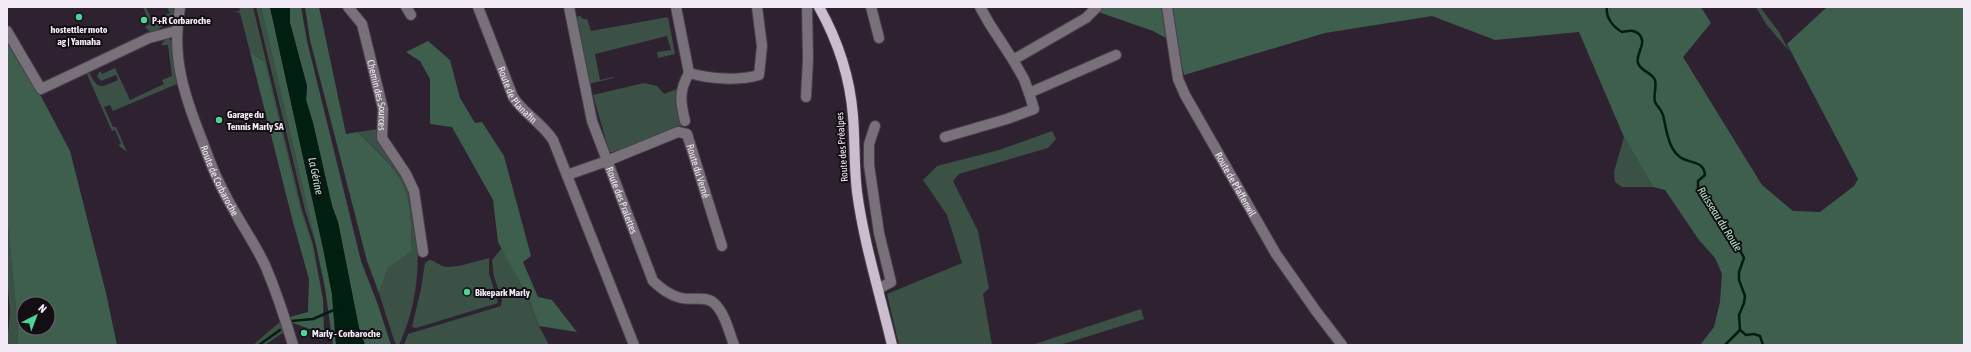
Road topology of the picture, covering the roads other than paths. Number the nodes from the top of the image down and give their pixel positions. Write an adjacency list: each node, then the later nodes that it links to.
1 (180, 7): 14 (street, Route de Corbaroche)
2 (348, 7): 27 (street, Chemin des Sources)
3 (478, 7): 25 (street, Route de Planafin)
4 (569, 7): 24 (street, Route des Pralettes)
5 (676, 7): 18 (street)
6 (757, 7): 18 (street)
7 (807, 7): 20 (street)
8 (819, 7): 28 (main road, Route des Préalpes)
9 (871, 7): 15 (street)
10 (980, 7): 17 (street)
11 (1097, 7): 17 (street)
12 (1167, 7): 33 (street, Route de Pfaffenwil)
13 (7, 31): 14 (street)
14 (176, 31): 29 (street, Route de Corbaroche)
15 (879, 38)
16 (1116, 55): 19 (street)
17 (1013, 60): 19 (street)
18 (689, 73): 21 (street)
19 (1029, 93): 23 (street)
20 (806, 97)
21 (685, 121)
22 (875, 126): 28 (street)
23 (945, 137)
24 (607, 161): 25 (street); 26 (street, Route du Verné); 31 (street, Route des Pralettes)
25 (567, 175): 30 (street, Route de Planafin)
26 (722, 246)
27 (423, 252)
28 (878, 289): 32 (main road, Route des Préalpes)
29 (293, 345)
30 (634, 345)
31 (734, 345)
32 (892, 345)
33 (1342, 345)

